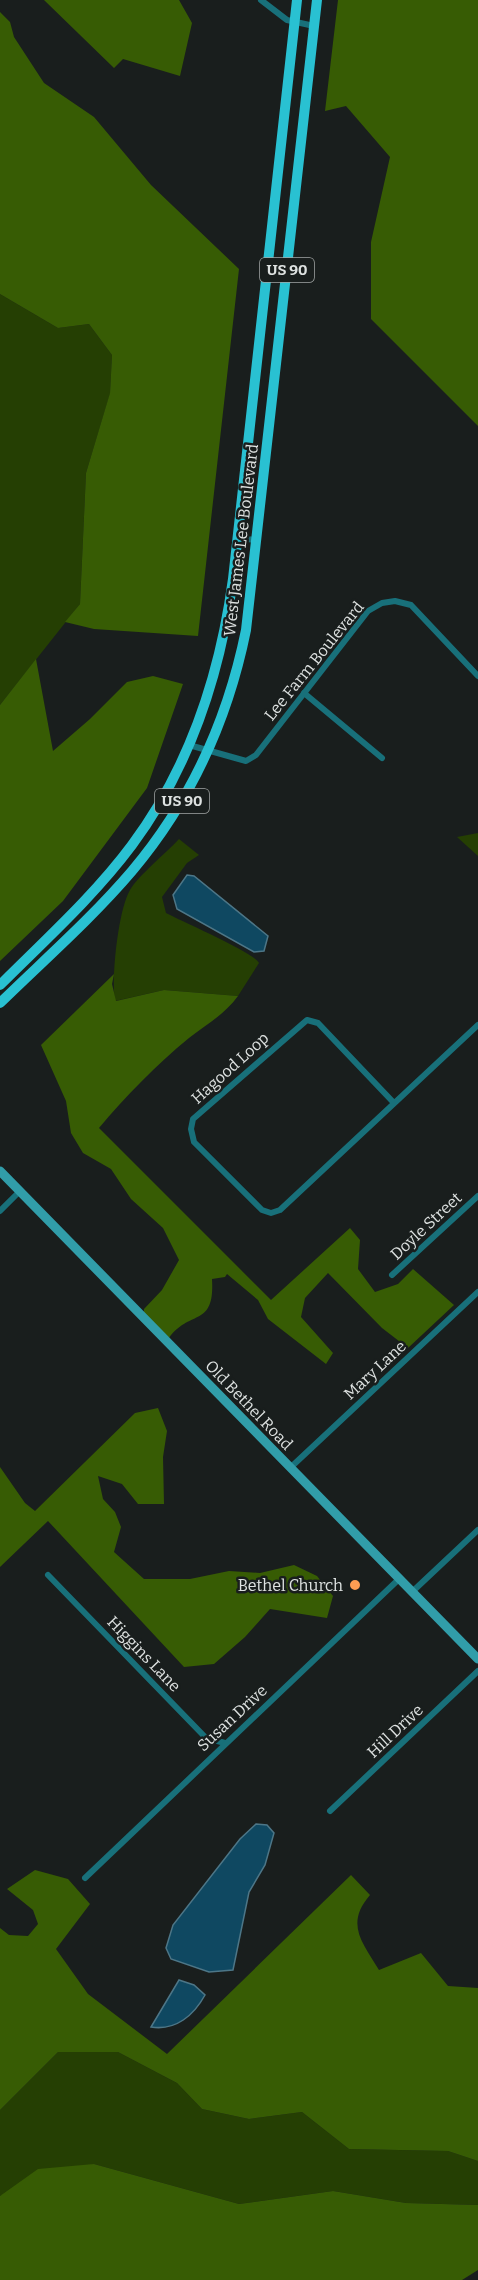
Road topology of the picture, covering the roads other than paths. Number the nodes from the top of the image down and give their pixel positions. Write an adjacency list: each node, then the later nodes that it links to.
1 (261, 0): 4 (street)
2 (297, 0): 4 (main road, West James Lee Boulevard / US 90)
3 (317, 0): 5 (main road, West James Lee Boulevard / US 90)
4 (295, 23): 5 (street); 6 (main road, West James Lee Boulevard / US 90)
5 (314, 26): 7 (main road, West James Lee Boulevard / US 90)
6 (237, 538): 7 (street); 10 (main road, West James Lee Boulevard / US 90)
7 (257, 540): 11 (main road, West James Lee Boulevard / US 90)
8 (478, 676): 9 (street, Lee Farm Boulevard)
9 (304, 693): 11 (street, Lee Farm Boulevard); 12 (street)
10 (189, 745): 11 (street, Lee Farm Boulevard); 13 (main road, West James Lee Boulevard / US 90)
11 (208, 751): 14 (main road, West James Lee Boulevard / US 90)
12 (382, 758)
13 (0, 985)
14 (0, 1003)
15 (478, 1025): 16 (street, Hagood Loop)
16 (394, 1103): 16 (street, Hagood Loop)
17 (0, 1170): 18 (street, Old Bethel Road)
18 (20, 1191): 20 (street); 23 (street, Old Bethel Road)
19 (478, 1196): 21 (street, Doyle Street)
20 (0, 1212)
21 (392, 1275)
22 (478, 1292): 23 (street, Mary Lane)
23 (290, 1468): 26 (street, Old Bethel Road)
24 (478, 1530): 27 (street)
25 (48, 1575): 30 (street, Higgins Lane)
26 (399, 1579): 27 (street, Old Bethel Road); 30 (street, Susan Drive)
27 (412, 1592): 28 (street, Old Bethel Road)
28 (478, 1659)
29 (478, 1671): 31 (street, Hill Drive)
30 (225, 1743): 32 (street, Susan Drive)
31 (330, 1810)
32 (85, 1878)

